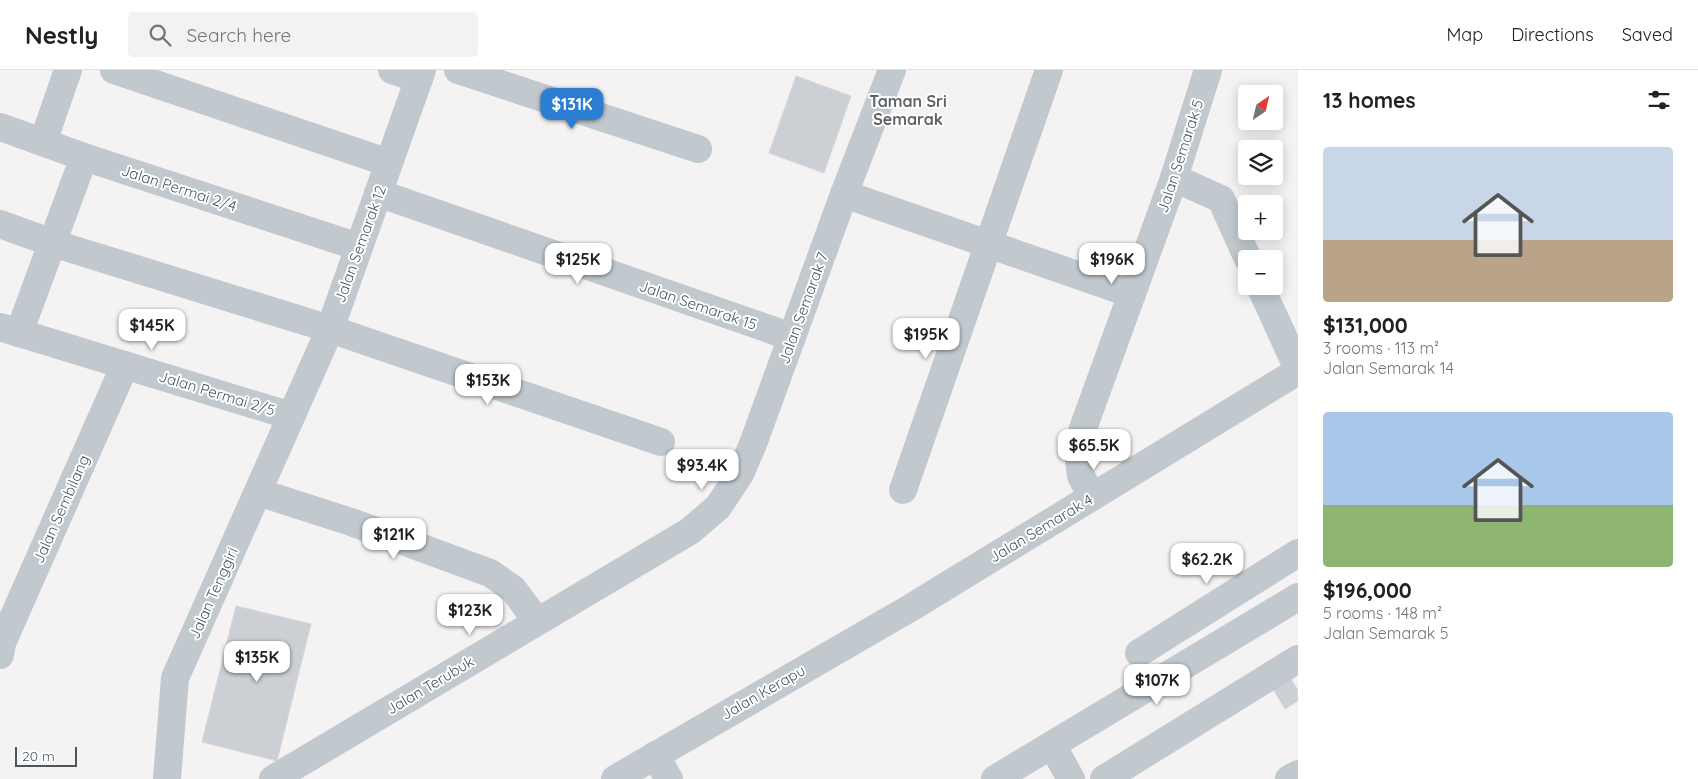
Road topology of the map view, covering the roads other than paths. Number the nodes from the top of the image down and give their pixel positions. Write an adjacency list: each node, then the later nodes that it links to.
1 (68, 70): 10 (street)
2 (114, 70): 13 (street)
3 (392, 70): 8 (street)
4 (458, 70): 11 (street)
5 (892, 70): 16 (street, Jalan Semarak 7)
6 (1048, 70): 19 (street)
7 (1208, 70): 14 (street, Jalan Semarak 5)
8 (421, 75): 13 (street, Jalan Semarak 12)
9 (0, 127): 10 (street, Jalan Permai 2/4)
10 (44, 142): 12 (street, Jalan Permai 2/4)
11 (698, 149)
12 (84, 157): 18 (street); 20 (street, Jalan Permai 2/4)
13 (389, 163): 15 (street, Jalan Semarak 12)
14 (1174, 178): 21 (street); 22 (street, Jalan Semarak 5)
15 (378, 193): 20 (street, Jalan Semarak 12); 26 (street, Jalan Semarak 15)
16 (844, 194): 19 (street); 26 (street, Jalan Semarak 7)
17 (0, 224): 18 (street)
18 (52, 243): 24 (street); 25 (street)
19 (988, 244): 22 (street); 31 (street)
20 (359, 247): 24 (street, Jalan Semarak 12)
21 (1244, 250)
22 (1132, 294): 33 (street, Jalan Semarak 5)
23 (1264, 295): 28 (street)
24 (330, 329): 29 (street, Jalan Semarak 12); 30 (street)
25 (9, 330): 27 (street, Jalan Permai 2/5)
26 (792, 337): 34 (street, Jalan Semarak 7)
27 (125, 365): 29 (street, Jalan Permai 2/5); 40 (street, Jalan Sembilang)
28 (1298, 370): 33 (street, Jalan Semarak 4)
29 (291, 416): 32 (street, Jalan Tenggiri)
30 (661, 442)
31 (903, 490)
32 (258, 492): 38 (street); 45 (street, Jalan Tenggiri)
33 (1092, 497): 37 (street, Jalan Semarak 4)
34 (690, 531): 38 (street, Jalan Terubuk)
35 (1298, 553): 39 (street)
36 (1298, 597): 42 (street)
37 (912, 607): 43 (street, Jalan Kerapu)
38 (537, 621): 46 (street, Jalan Terubuk)
39 (1139, 653)
40 (0, 655)
41 (1298, 660): 51 (street)
42 (1052, 745): 49 (street); 50 (street)
43 (655, 755): 47 (street, Jalan Kerapu); 48 (street)
44 (1298, 774): 52 (street)
45 (167, 779)
46 (273, 779)
47 (615, 779)
48 (670, 779)
49 (995, 779)
50 (1071, 779)
51 (1104, 779)
52 (1289, 779)

